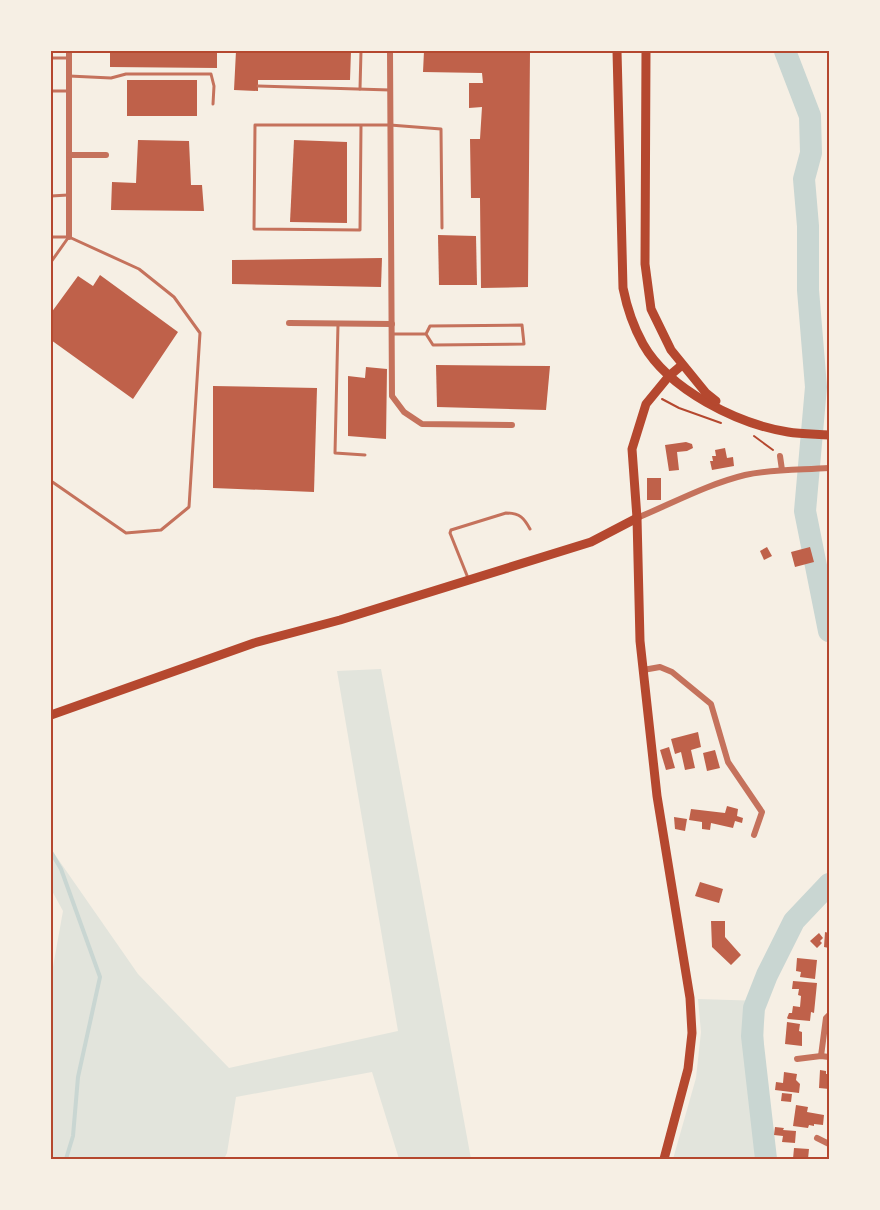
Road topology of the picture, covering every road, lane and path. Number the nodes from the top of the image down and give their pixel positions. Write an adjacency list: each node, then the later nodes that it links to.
1 (361, 51): 9 (lane)
2 (390, 51): 10 (street)
3 (617, 51): 30 (main road)
4 (646, 51): 29 (main road)
5 (69, 54): 6 (lane); 7 (street)
6 (51, 58)
7 (69, 76): 12 (street); 13 (lane)
8 (258, 87): 9 (lane)
9 (360, 89): 10 (lane)
10 (390, 90): 15 (street)
11 (51, 91): 12 (lane)
12 (69, 91): 17 (street)
13 (213, 104)
14 (361, 125): 14 (lane); 15 (lane)
15 (390, 125): 20 (lane); 26 (street)
16 (106, 155): 17 (street)
17 (69, 156): 19 (street)
18 (51, 195): 19 (lane)
19 (69, 195): 22 (street)
20 (442, 228)
21 (51, 237): 22 (lane)
22 (69, 237): 23 (lane); 41 (lane)
23 (51, 262)
24 (289, 323): 25 (street)
25 (338, 324): 26 (street); 37 (lane)
26 (392, 324): 27 (street)
27 (392, 334): 28 (lane); 34 (street)
28 (426, 334): 28 (lane)
29 (682, 365): 30 (main road); 32 (main road)
30 (669, 376): 31 (main road); 32 (main road)
31 (653, 394): 33 (path); 42 (main road)
32 (730, 414): 36 (main road)
33 (721, 423)
34 (512, 424)
35 (752, 434): 38 (path)
36 (828, 435)
37 (365, 455)
38 (780, 456): 40 (street)
39 (829, 468): 40 (street)
40 (782, 471): 42 (street)
41 (51, 481)
42 (637, 518): 44 (main road); 45 (main road)
43 (530, 529): 44 (lane)
44 (469, 580): 46 (main road)
45 (643, 670): 47 (street); 54 (main road)
46 (51, 715)
47 (754, 835)
48 (829, 1015): 49 (street)
49 (821, 1056): 50 (street); 51 (street)
50 (829, 1057)
51 (797, 1059)
52 (817, 1138): 53 (street)
53 (829, 1144)
54 (664, 1159)

